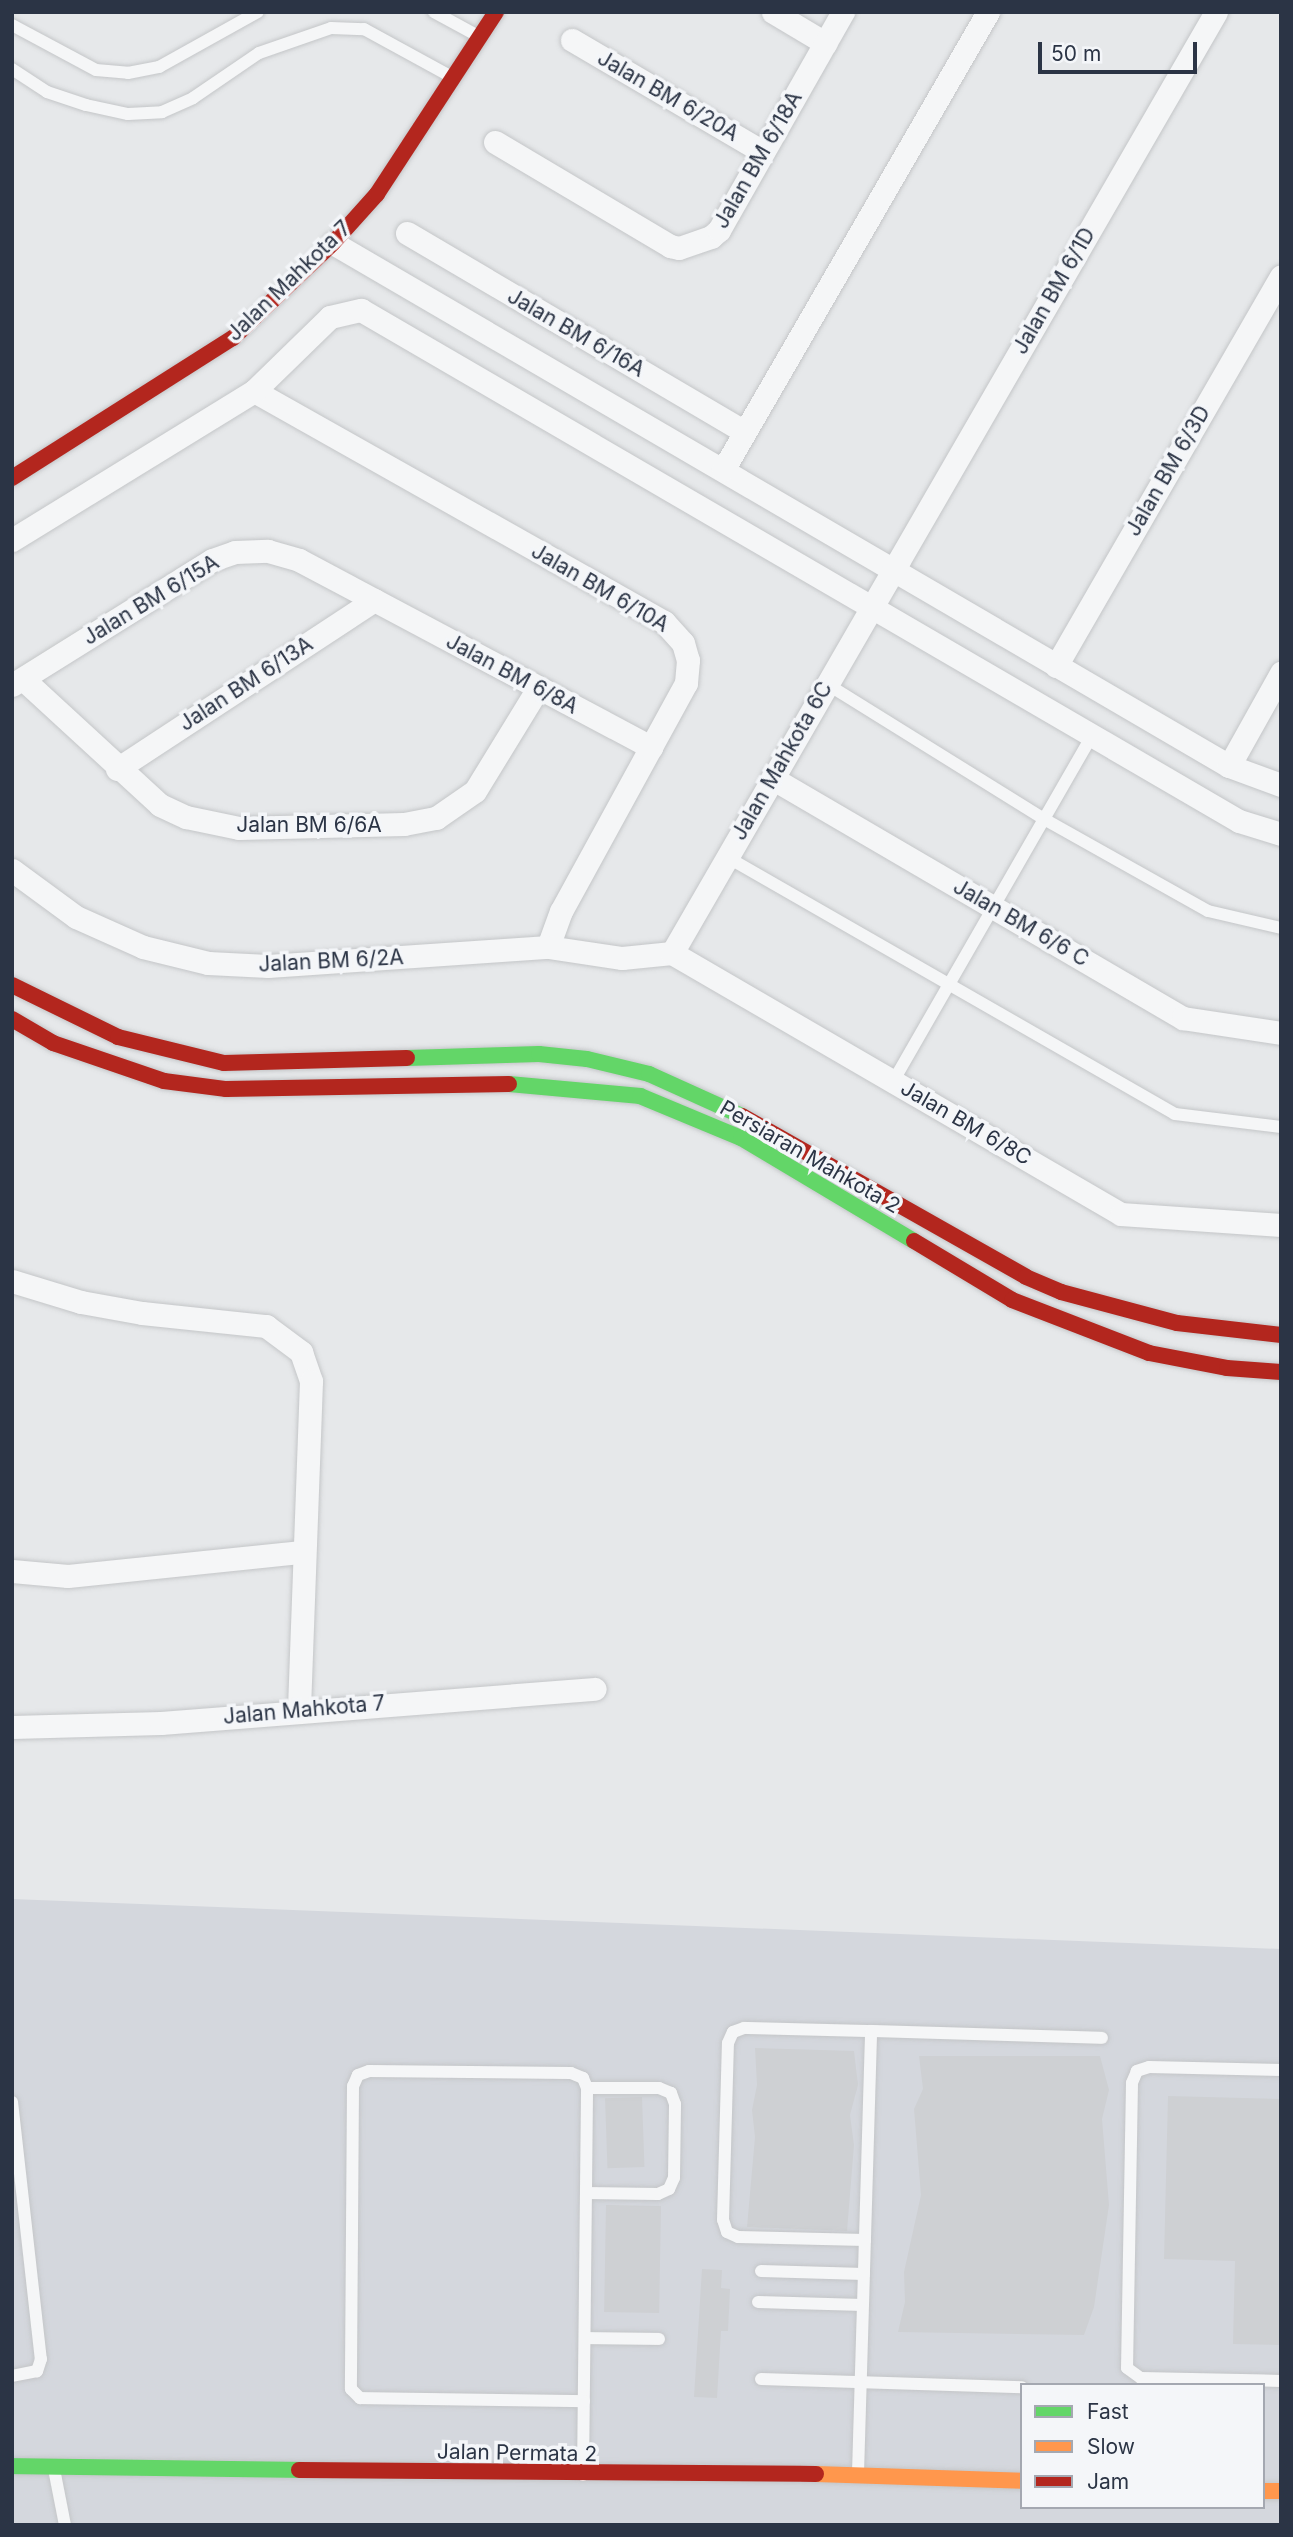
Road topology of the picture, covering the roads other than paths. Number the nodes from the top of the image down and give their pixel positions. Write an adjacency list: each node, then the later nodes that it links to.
1 (258, 12): 8 (lane)
2 (433, 12): 9 (lane)
3 (496, 12): 9 (main road, Jalan Mahkota 7)
4 (773, 12): 11 (street)
5 (842, 12): 11 (street, Jalan BM 6/18A)
6 (988, 12): 20 (street)
7 (1216, 12): 24 (street, Jalan BM 6/1D)
8 (12, 25)
9 (480, 37): 13 (main road, Jalan Mahkota 7)
10 (572, 40): 15 (street, Jalan BM 6/20A)
11 (825, 43): 15 (street, Jalan BM 6/18A)
12 (12, 69): 13 (lane)
13 (454, 78): 17 (main road, Jalan Mahkota 7)
14 (495, 142): 15 (street, Jalan BM 6/18A)
15 (763, 152)
16 (407, 233): 20 (street, Jalan BM 6/16A)
17 (332, 243): 21 (street); 22 (main road, Jalan Mahkota 7)
18 (1281, 276): 27 (street, Jalan BM 6/3D)
19 (254, 391): 23 (street); 26 (street); 33 (street, Jalan BM 6/10A)
20 (745, 432): 21 (street)
21 (723, 470): 24 (street)
22 (12, 478)
23 (12, 540)
24 (892, 569): 26 (street, Jalan Mahkota 6C); 27 (street)
25 (374, 600): 29 (street, Jalan BM 6/15A); 31 (street, Jalan BM 6/8A); 35 (street, Jalan BM 6/13A)
26 (870, 607): 30 (street, Jalan Mahkota 6C); 32 (street)
27 (1056, 666): 34 (street)
28 (1281, 673): 34 (street)
29 (17, 682): 35 (street, Jalan BM 6/6A)
30 (827, 684): 36 (street, Jalan Mahkota 6C); 38 (lane)
31 (538, 688): 33 (street, Jalan BM 6/8A); 35 (street, Jalan BM 6/6A)
32 (1093, 734): 38 (lane); 39 (street)
33 (651, 747): 44 (street, Jalan BM 6/10A)
34 (1229, 766): 37 (street)
35 (117, 769)
36 (772, 778): 40 (street, Jalan Mahkota 6C); 42 (street, Jalan BM 6/6 C)
37 (1281, 785)
38 (1044, 819): 42 (lane); 43 (lane)
39 (1281, 834)
40 (727, 857): 45 (street, Jalan Mahkota 6C); 47 (lane)
41 (12, 870): 44 (street, Jalan BM 6/2A)
42 (994, 906): 47 (lane); 49 (street, Jalan BM 6/6 C)
43 (1281, 928)
44 (548, 947): 45 (street, Jalan BM 6/2A)
45 (672, 953): 50 (street, Jalan BM 6/8C)
46 (12, 985): 53 (main road, Persiaran Mahkota 2)
47 (949, 985): 50 (lane); 51 (lane)
48 (12, 1019): 55 (main road, Persiaran Mahkota 2)
49 (1281, 1033)
50 (894, 1080): 52 (street, Jalan BM 6/8C)
51 (1281, 1126)
52 (1281, 1225)
53 (1026, 1277): 55 (main road); 56 (main road, Persiaran Mahkota 2)
54 (12, 1281): 58 (street)
55 (1012, 1300): 57 (main road, Persiaran Mahkota 2)
56 (1281, 1335)
57 (1281, 1372)
58 (302, 1552): 59 (street); 61 (street)
59 (12, 1571)
60 (596, 1689): 61 (street, Jalan Mahkota 7)
61 (299, 1710): 62 (street, Jalan Mahkota 7)
62 (12, 1727)
63 (871, 2032): 64 (lane); 69 (lane); 69 (lane)
64 (1102, 2038)
65 (1281, 2070): 80 (lane)
66 (587, 2088): 68 (lane); 68 (lane); 82 (lane)
67 (12, 2102): 76 (lane)
68 (586, 2193): 74 (lane)
69 (865, 2241): 71 (lane)
70 (761, 2271): 71 (lane)
71 (864, 2274): 73 (lane)
72 (758, 2302): 73 (lane)
73 (863, 2305): 79 (lane)
74 (585, 2338): 75 (lane); 82 (lane)
75 (659, 2339)
76 (12, 2376)
77 (761, 2379): 79 (lane)
78 (1281, 2381): 80 (lane)
79 (861, 2382): 81 (lane); 85 (lane)
80 (1201, 2382)
81 (1020, 2387)
82 (584, 2401): 86 (lane)
83 (12, 2466): 84 (main road, Jalan Permata 2)
84 (53, 2466): 86 (main road, Jalan Permata 2); 88 (lane)
85 (858, 2473): 86 (main road, Jalan Permata 2); 87 (main road, Jalan Permata 2)
86 (583, 2475)
87 (1020, 2481)
88 (65, 2525)

